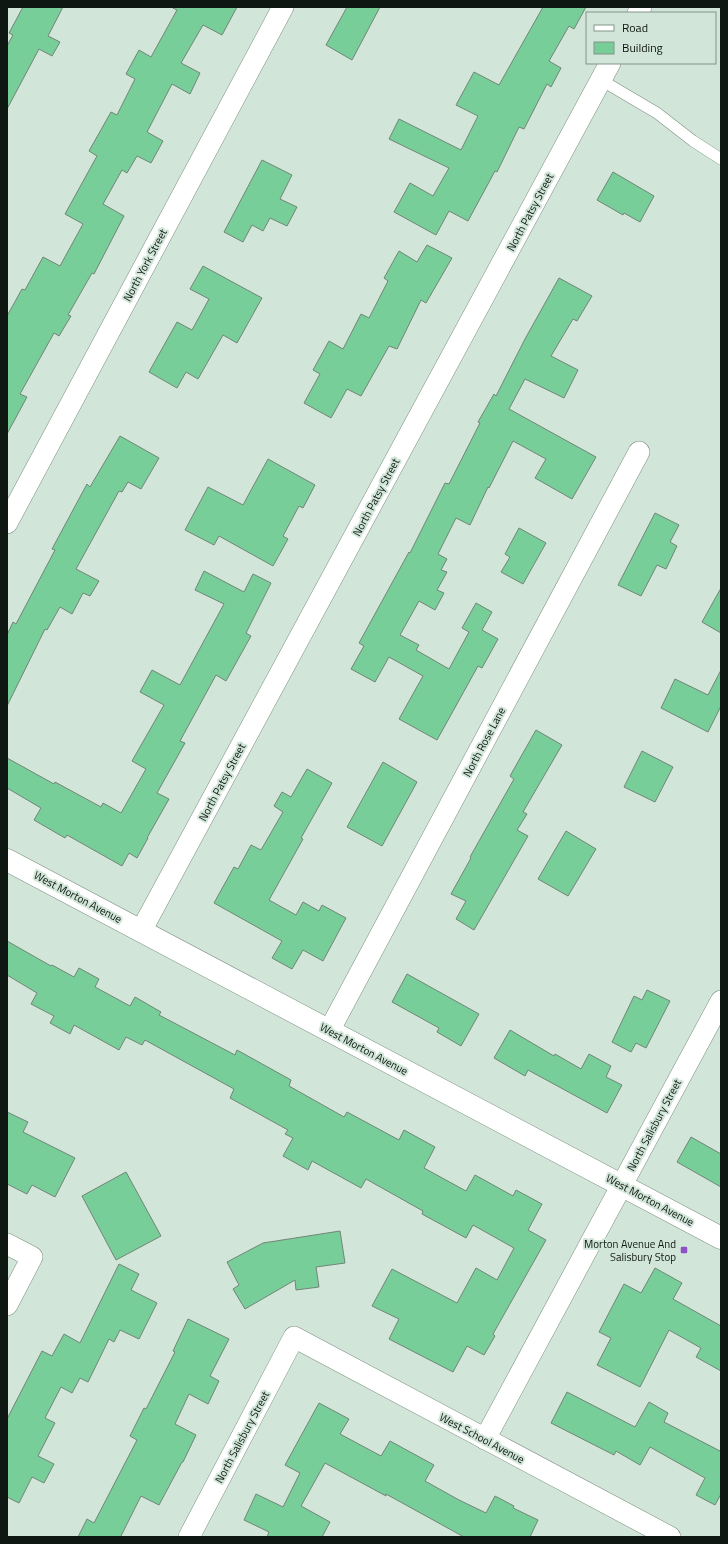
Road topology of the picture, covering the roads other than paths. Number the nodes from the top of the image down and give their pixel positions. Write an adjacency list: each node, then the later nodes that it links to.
1 (283, 7): 5 (street, North York Street)
2 (606, 71): 3 (lane); 7 (street, North Patsy Street)
3 (721, 159)
4 (639, 452): 9 (street, North Rose Lane)
5 (7, 523)
6 (7, 860): 7 (main road, West Morton Avenue)
7 (141, 931): 9 (main road, West Morton Avenue)
8 (721, 1001): 10 (street, North Salisbury Street)
9 (329, 1031): 10 (main road, West Morton Avenue)
10 (622, 1185): 11 (main road, West Morton Avenue); 15 (street, North Salisbury Street)
11 (721, 1238)
12 (7, 1244): 13 (street)
13 (7, 1305)
14 (294, 1337): 15 (street, West School Avenue); 16 (street, North Salisbury Street)
15 (485, 1439): 17 (street, West School Avenue)
16 (189, 1537)
17 (670, 1537)

